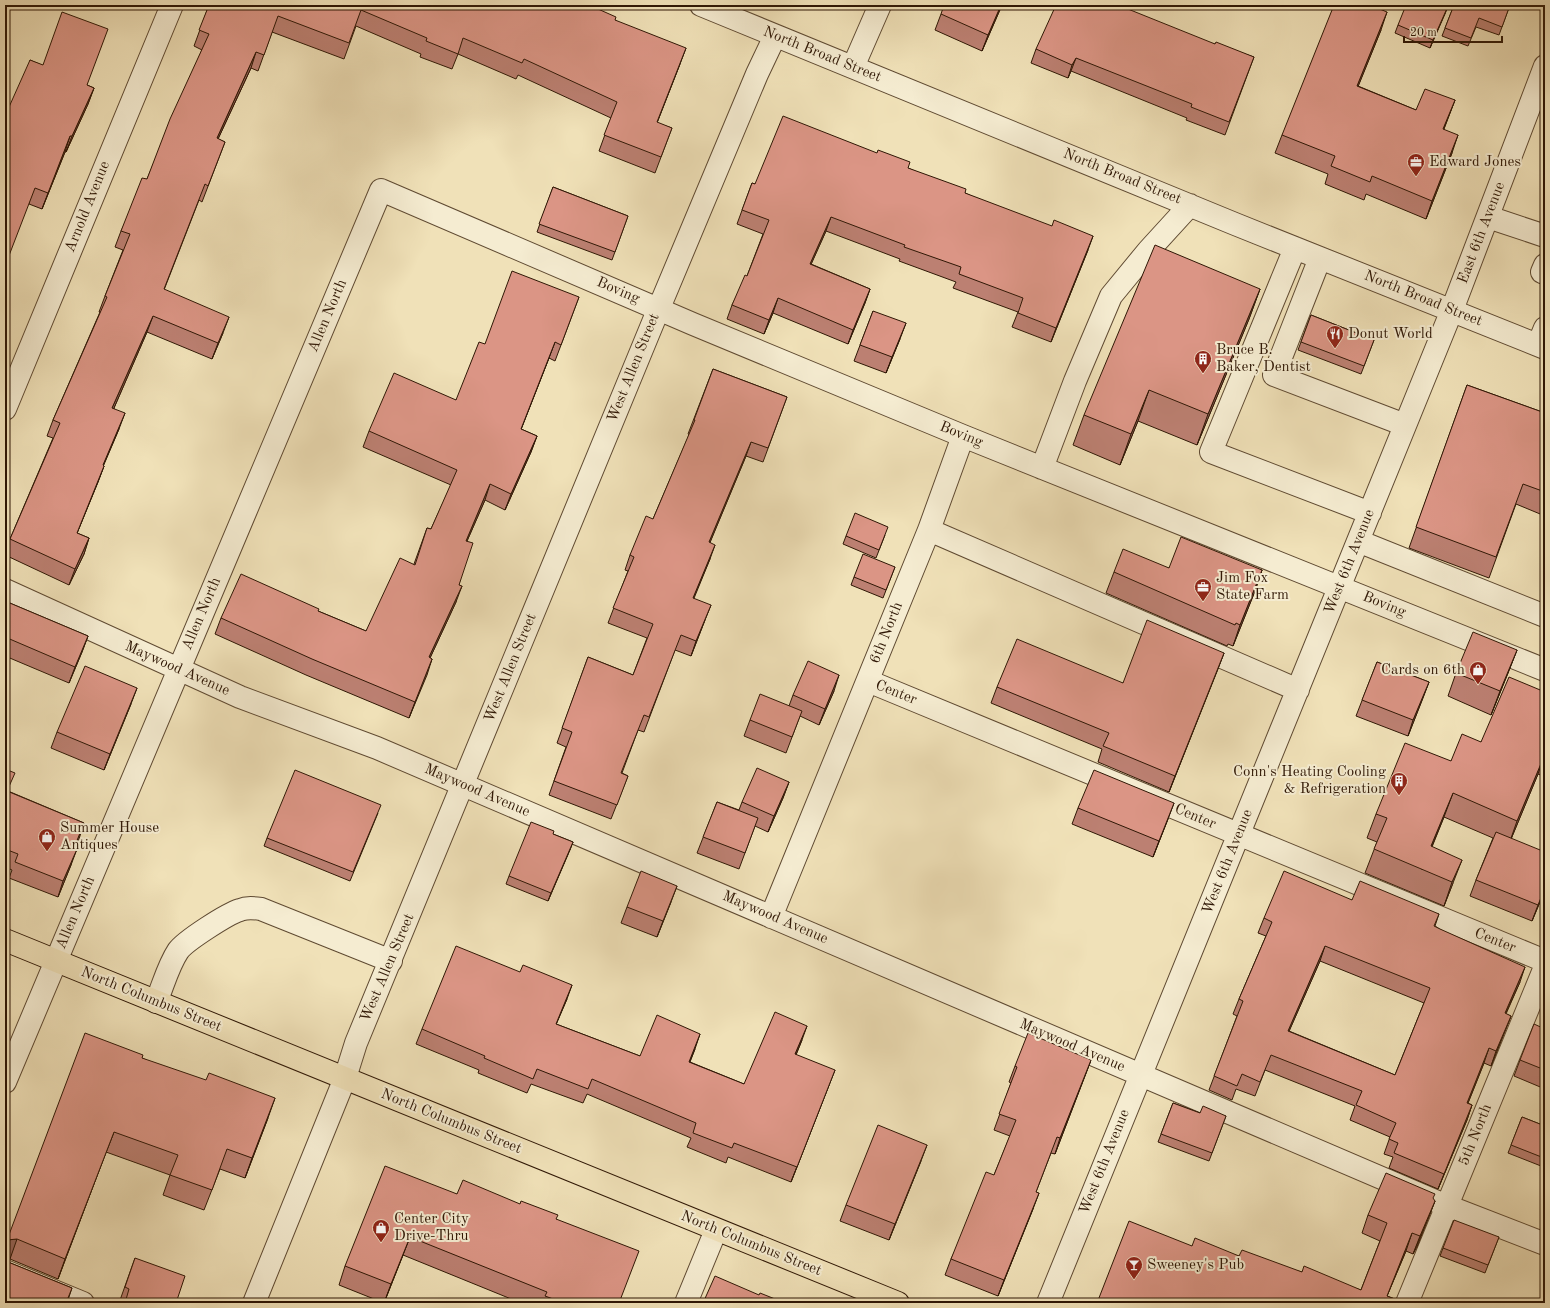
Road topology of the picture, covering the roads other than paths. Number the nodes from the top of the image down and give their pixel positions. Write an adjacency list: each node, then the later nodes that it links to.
1 (172, 5): 19 (street, Arnold Avenue)
2 (701, 5): 4 (street, North Broad Street)
3 (880, 5): 6 (street)
4 (775, 36): 6 (street, North Broad Street); 16 (street, West Allen Street)
5 (1545, 66): 7 (street, East 6th Avenue)
6 (853, 67): 9 (street, North Broad Street)
7 (1537, 113): 10 (street, East 6th Avenue)
8 (381, 190): 16 (street, Boving); 29 (street, Allen North)
9 (1190, 205): 12 (street, North Broad Street); 22 (street)
10 (1488, 217): 11 (street); 17 (street, East 6th Avenue)
11 (1545, 236)
12 (1294, 248): 13 (street, North Broad Street); 23 (street)
13 (1320, 258): 17 (street, North Broad Street); 20 (street)
14 (1545, 264): 15 (street)
15 (1545, 273)
16 (659, 308): 21 (street, Boving); 33 (street, West Allen Street)
17 (1452, 310): 18 (street, North Broad Street); 20 (street, West 6th Avenue)
18 (1543, 340)
19 (5, 409)
20 (1405, 425): 23 (street, West 6th Avenue)
21 (963, 436): 22 (street, Boving); 24 (street, 6th North)
22 (1042, 468): 26 (street, Boving)
23 (1370, 513): 25 (street, West 6th Avenue)
24 (929, 530): 31 (street, 6th North); 32 (street)
25 (1358, 541): 26 (street, West 6th Avenue); 28 (street)
26 (1340, 587): 30 (street, Boving); 32 (street, West 6th Avenue)
27 (5, 590): 29 (street, Maywood Avenue)
28 (1545, 616)
29 (178, 670): 33 (street, Maywood Avenue); 37 (street, Allen North)
30 (1545, 670)
31 (868, 681): 34 (street, Center); 35 (street, 6th North)
32 (1298, 690): 34 (street, West 6th Avenue)
33 (462, 785): 35 (street, Maywood Avenue); 38 (street, West Allen Street)
34 (1239, 835): 39 (street, Center); 42 (street, West 6th Avenue)
35 (771, 917): 42 (street, Maywood Avenue)
36 (5, 940): 37 (main road, North Columbus Street)
37 (56, 961): 41 (main road, North Columbus Street); 44 (street, Allen North)
38 (391, 961): 41 (street); 43 (street, West Allen Street)
39 (1545, 961)
40 (1545, 967): 45 (street, 5th North)
41 (156, 1002): 43 (main road, North Columbus Street)
42 (1141, 1075): 45 (street, Maywood Avenue); 53 (street, West 6th Avenue)
43 (345, 1078): 46 (main road, North Columbus Street); 50 (street, West Allen Street)
44 (5, 1082)
45 (1447, 1206): 47 (street, Maywood Avenue); 54 (street, 5th North)
46 (716, 1230): 51 (street); 52 (main road, North Columbus Street)
47 (1545, 1244)
48 (5, 1271): 49 (street)
49 (83, 1303)
50 (254, 1303)
51 (686, 1303)
52 (898, 1303)
53 (1048, 1303)
54 (1407, 1303)

